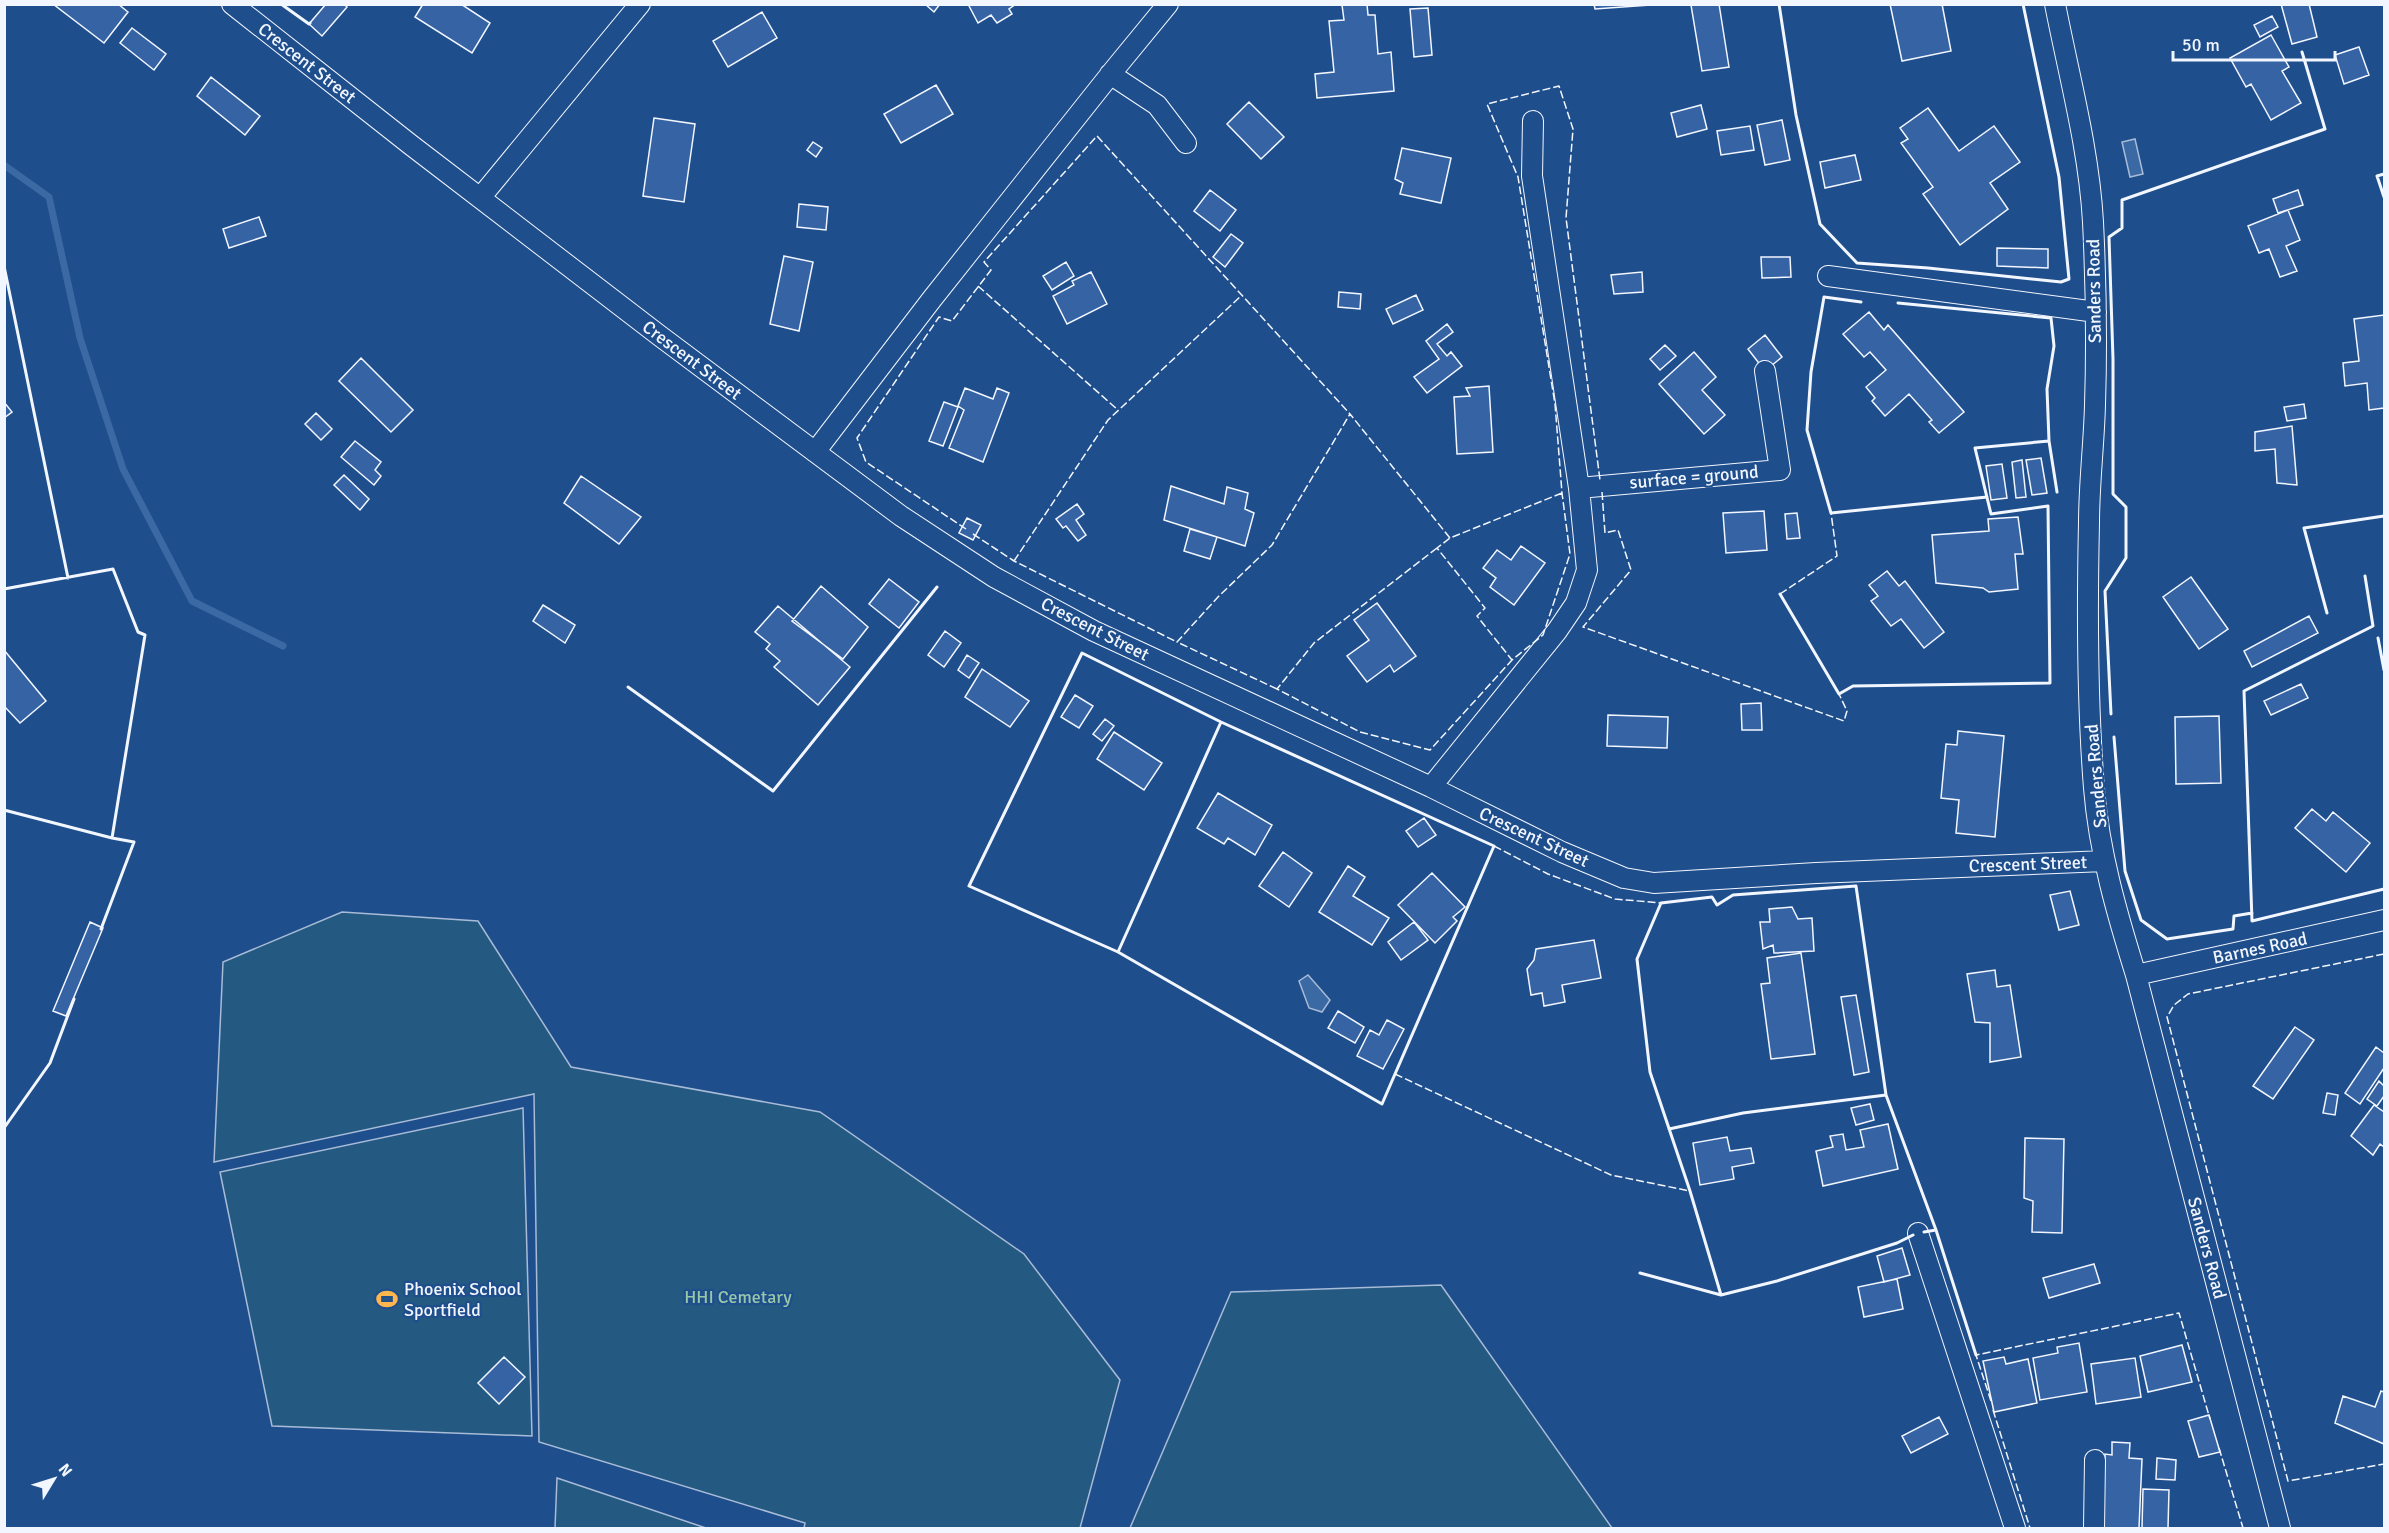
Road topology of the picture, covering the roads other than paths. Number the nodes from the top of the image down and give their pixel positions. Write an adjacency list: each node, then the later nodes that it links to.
1 (232, 4): 8 (street, Crescent Street)
2 (640, 4): 8 (street)
3 (1168, 4): 5 (street)
4 (2055, 4): 10 (street, Sanders Road)
5 (1110, 74): 7 (street); 12 (street)
6 (1533, 121): 13 (street)
7 (1186, 143)
8 (480, 198): 12 (street, Crescent Street)
9 (1828, 276): 10 (street)
10 (2096, 312): 15 (street, Sanders Road)
11 (1765, 371): 13 (street, surface = ground)
12 (815, 452): 14 (street, Crescent Street)
13 (1580, 488): 14 (street)
14 (1431, 787): 15 (street, Crescent Street)
15 (2105, 861): 17 (street, Sanders Road)
16 (2385, 920): 17 (street, Barnes Road)
17 (2136, 975): 22 (street, Sanders Road)
18 (1918, 1233): 20 (street)
19 (2095, 1460): 21 (street)
20 (2015, 1528)
21 (2094, 1528)
22 (2280, 1528)

